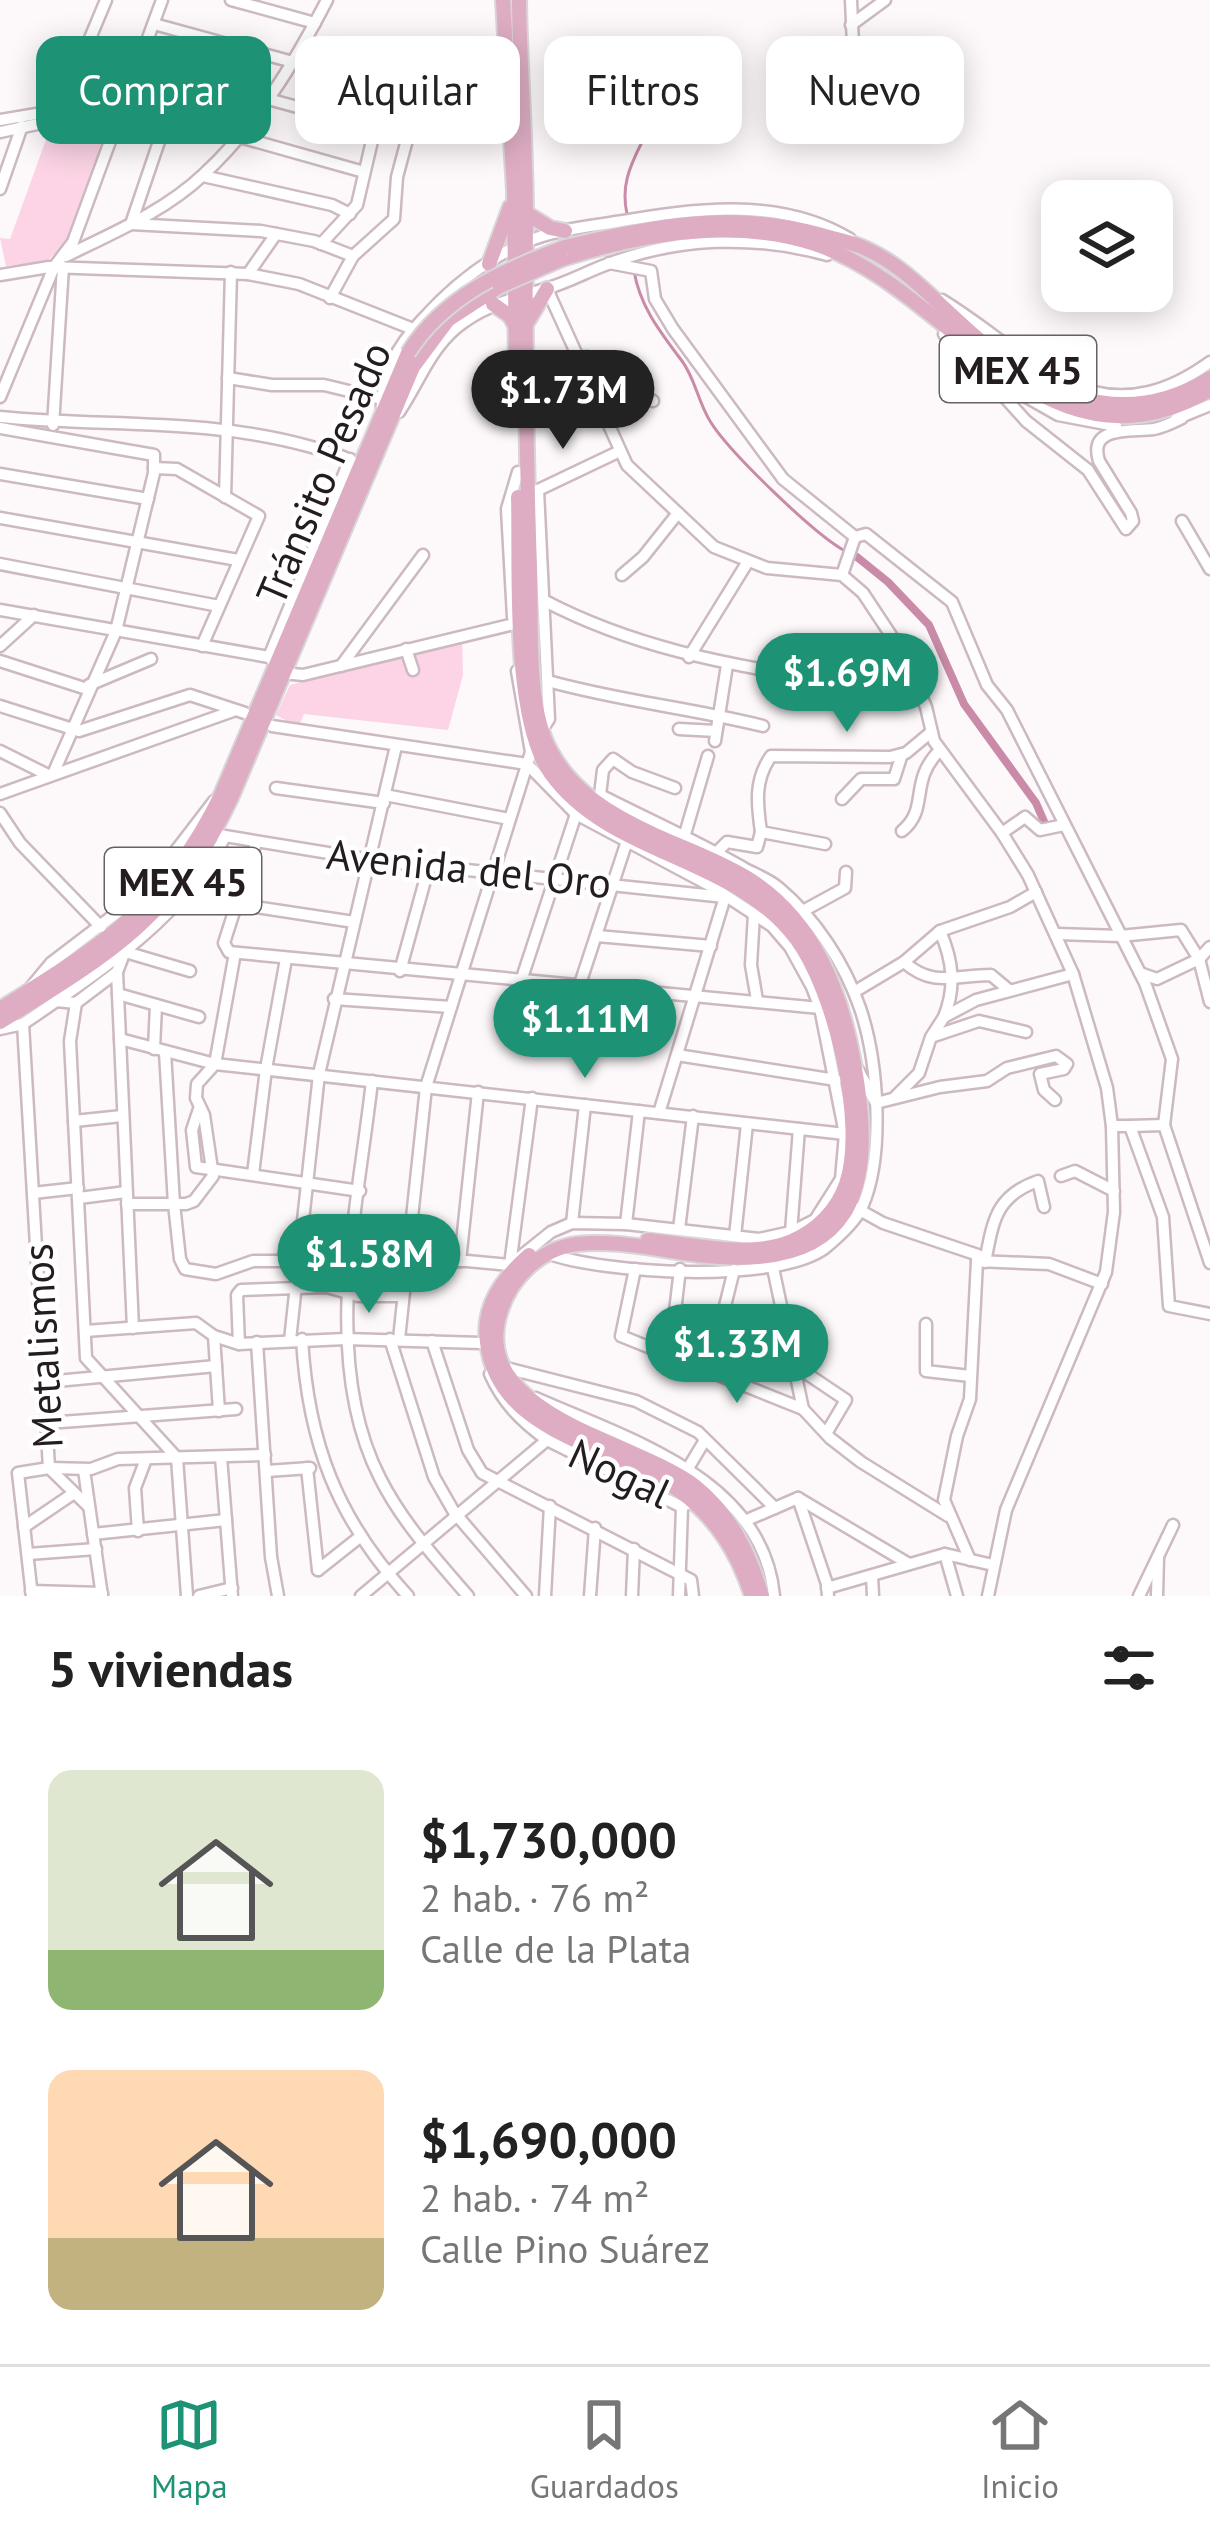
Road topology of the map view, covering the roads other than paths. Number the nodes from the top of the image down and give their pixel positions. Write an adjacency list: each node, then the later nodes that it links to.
1 (106, 0): 12 (street)
2 (162, 0): 10 (street)
3 (231, 0): 9 (street)
4 (327, 0): 9 (street)
5 (503, 0): 14 (main road)
6 (519, 0): 18 (main road)
7 (851, 0): 11 (street)
8 (885, 0): 11 (street)
9 (315, 23): 16 (street)
10 (154, 25): 13 (street); 16 (street)
11 (851, 25): 15 (street)
12 (92, 36)
13 (150, 36)
14 (505, 36)
15 (852, 36)
16 (294, 60): 17 (street)
17 (271, 97)
18 (521, 98): 35 (main road)
19 (36, 115): 20 (street)
20 (0, 120)
21 (36, 121): 22 (street)
22 (22, 126): 23 (street); 33 (street)
23 (0, 132)
24 (109, 144): 44 (street)
25 (159, 144): 37 (street)
26 (231, 144): 32 (street)
27 (266, 144): 31 (street)
28 (371, 144): 31 (street)
29 (405, 144): 43 (street)
30 (511, 144): 34 (main road)
31 (364, 172): 36 (street)
32 (202, 176): 36 (street); 37 (street)
33 (0, 189)
34 (514, 191): 42 (main road); 45 (main road)
35 (526, 213): 40 (main road); 42 (main road)
36 (350, 214): 41 (street)
37 (131, 224): 39 (street); 44 (street)
38 (640, 229): 40 (main road, MEX 45); 40 (street); 47 (main road, MEX 45); 53 (main road, MEX 45, bridge); 54 (main road, MEX 45)
39 (276, 234): 41 (street); 50 (street)
40 (560, 238): 42 (street); 51 (street); 60 (main road, Tránsito Pesado / MEX 45, bridge)
41 (321, 244): 43 (street)
42 (520, 246): 45 (street); 53 (main road)
43 (352, 256): 55 (street)
44 (55, 265): 48 (street); 49 (street); 66 (street); 73 (street)
45 (486, 266): 53 (street); 58 (street)
46 (629, 266): 47 (street); 51 (street); 86 (street)
47 (865, 266): 56 (main road, MEX 45)
48 (0, 272)
49 (231, 272): 50 (street); 63 (street)
50 (248, 274): 55 (street)
51 (573, 278): 52 (street)
52 (547, 289): 53 (street); 57 (main road); 61 (street)
53 (512, 291): 57 (main road); 57 (main road); 60 (main road, MEX 45); 69 (street)
54 (933, 294): 62 (street); 64 (main road, MEX 45)
55 (330, 298): 58 (street)
56 (930, 313): 59 (street); 65 (main road, MEX 45)
57 (520, 326): 78 (main road); 80 (main road)
58 (413, 329): 69 (street)
59 (944, 334): 71 (street); 71 (street)
60 (413, 355): 69 (main road, Tránsito Pesado / MEX 45)
61 (579, 358): 67 (street); 75 (street)
62 (1210, 362)
63 (228, 378): 69 (street); 74 (street)
64 (1210, 378)
65 (1210, 390)
66 (0, 397)
67 (653, 401)
68 (1210, 405): 71 (street)
69 (382, 407): 76 (main road, Tránsito Pesado / MEX 45); 108 (main road, Tránsito Pesado / MEX 45)
70 (0, 417): 73 (street)
71 (1182, 418)
72 (0, 428): 73 (street)
73 (53, 429): 74 (street); 77 (street)
74 (226, 429): 76 (street); 81 (street)
75 (620, 452): 80 (street); 83 (street)
76 (350, 460): 108 (main road, Tránsito Pesado / MEX 45)
77 (154, 461): 81 (street); 82 (street)
78 (518, 472): 80 (main road); 100 (street)
79 (0, 474): 82 (street)
80 (528, 493): 96 (street); 123 (main road)
81 (224, 497): 89 (street)
82 (148, 499): 87 (street)
83 (678, 513): 90 (street); 93 (street)
84 (0, 518): 87 (street)
85 (1181, 521): 92 (street)
86 (855, 537): 94 (street); 140 (street)
87 (137, 543): 89 (street); 95 (street)
88 (423, 555): 110 (street)
89 (238, 560): 97 (street)
90 (747, 563): 94 (street); 105 (street)
91 (0, 564): 95 (street)
92 (1210, 569)
93 (622, 575)
94 (842, 575): 121 (street)
95 (125, 588): 97 (street); 101 (street)
96 (545, 601): 105 (street); 112 (street)
97 (219, 606): 103 (street)
98 (0, 610): 99 (street)
99 (34, 615): 101 (street); 102 (street)
100 (514, 624): 104 (street); 123 (street)
101 (116, 631): 103 (street); 113 (street)
102 (0, 646)
103 (202, 646): 108 (street)
104 (406, 649): 110 (street); 111 (street)
105 (689, 657): 109 (street)
106 (151, 659): 113 (street)
107 (0, 661): 113 (street)
108 (276, 665): 110 (street); 132 (main road, MEX 45); 145 (main road, MEX 45)
109 (727, 665): 114 (street); 116 (street)
110 (340, 666)
111 (413, 670)
112 (548, 681): 116 (street); 123 (street)
113 (88, 687): 119 (street)
114 (828, 700)
115 (0, 706): 119 (street)
116 (718, 715): 118 (street); 120 (street)
117 (272, 726): 122 (street)
118 (763, 726)
119 (70, 729): 128 (street); 128 (street)
120 (679, 729)
121 (930, 734): 124 (street); 126 (street)
122 (396, 746): 123 (street); 133 (street)
123 (534, 746): 136 (street); 137 (street); 138 (main road); 250 (main road)
124 (940, 750): 141 (street); 143 (street)
125 (0, 752): 128 (street)
126 (902, 754): 134 (street); 142 (street)
127 (708, 756): 144 (street)
128 (51, 775): 131 (street)
129 (276, 788): 133 (street)
130 (675, 788): 139 (street)
131 (0, 794)
132 (221, 795): 162 (street); 188 (main road, MEX 45)
133 (385, 799): 137 (street); 150 (street)
134 (842, 799)
135 (0, 813): 162 (street)
136 (576, 814): 147 (street); 154 (street)
137 (509, 819): 152 (street)
138 (622, 819): 139 (street); 213 (main road)
139 (662, 826): 144 (street)
140 (1064, 826): 143 (street); 166 (street)
141 (902, 831)
142 (761, 832): 148 (street); 149 (street)
143 (1002, 833): 156 (street)
144 (685, 834): 149 (street)
145 (219, 836): 146 (street, Avenida del Oro); 167 (main road, MEX 45)
146 (256, 843): 150 (street, Avenida del Oro); 158 (street)
147 (626, 844): 155 (street); 157 (street)
148 (824, 844)
149 (717, 851): 159 (street)
150 (371, 860): 151 (street, Avenida del Oro); 161 (street)
151 (429, 866): 152 (street, Avenida del Oro); 175 (street)
152 (492, 872): 154 (street, Avenida del Oro); 180 (street)
153 (846, 872): 159 (street)
154 (555, 878): 155 (street, Avenida del Oro); 184 (street)
155 (613, 884): 157 (street, Avenida del Oro); 165 (street)
156 (1036, 892): 163 (street); 164 (street)
157 (725, 897): 160 (street); 168 (street)
158 (236, 904): 161 (street); 170 (street)
159 (801, 913): 187 (street)
160 (754, 914): 194 (street); 201 (street)
161 (354, 922): 174 (street)
162 (101, 926): 188 (street)
163 (940, 931): 173 (street); 181 (street)
164 (1057, 934): 166 (street); 178 (street)
165 (597, 936): 168 (street); 185 (street)
166 (1120, 936): 172 (street); 179 (street)
167 (126, 944): 176 (street); 177 (street); 196 (street); 206 (main road, MEX 45)
168 (711, 946): 191 (street)
169 (1210, 947): 172 (street)
170 (235, 953): 171 (street); 214 (street)
171 (286, 959): 174 (street); 216 (street)
172 (1199, 959): 183 (street); 197 (street)
173 (904, 962): 182 (street); 187 (street)
174 (342, 965): 175 (street); 192 (street)
175 (400, 970): 180 (street)
176 (190, 971)
177 (117, 972): 189 (street); 198 (street)
178 (1073, 974): 186 (street); 211 (street)
179 (1140, 974): 183 (street); 193 (street)
180 (460, 976): 184 (street); 200 (street)
181 (952, 977): 182 (street); 186 (street); 190 (street)
182 (935, 980): 190 (street)
183 (1157, 980): 193 (street)
184 (521, 981): 185 (street)
185 (579, 987): 191 (street)
186 (1009, 990): 195 (street)
187 (854, 992): 225 (street)
188 (24, 994): 202 (main road, MEX 45)
189 (118, 994): 199 (street); 209 (street)
190 (953, 994): 195 (street); 204 (street)
191 (697, 995): 194 (street); 212 (street)
192 (334, 999): 200 (street); 217 (street)
193 (1150, 999): 234 (street)
194 (757, 1000): 201 (street)
195 (976, 1000): 204 (street)
196 (56, 1001): 198 (street); 205 (street)
197 (1210, 1002)
198 (76, 1003): 232 (street)
199 (156, 1005): 203 (street); 210 (street)
200 (451, 1007): 220 (street)
201 (820, 1008): 218 (street)
202 (0, 1009)
203 (199, 1017)
204 (944, 1017): 208 (street)
205 (22, 1024): 206 (street); 245 (street, Metalismos)
206 (0, 1026)
207 (1026, 1032): 208 (street)
208 (931, 1037): 222 (street)
209 (120, 1039): 210 (street); 230 (street)
210 (159, 1050): 214 (street); 249 (street)
211 (1096, 1054): 215 (street); 235 (street)
212 (677, 1055): 218 (street); 229 (street)
213 (854, 1062): 225 (street); 250 (main road)
214 (215, 1064): 216 (street); 227 (street)
215 (1067, 1064): 222 (street); 224 (street)
216 (266, 1069): 217 (street); 240 (street)
217 (319, 1074): 219 (street); 242 (street)
218 (836, 1080): 238 (street)
219 (373, 1081): 220 (street); 243 (street)
220 (426, 1087): 221 (street); 262 (street)
221 (478, 1092): 223 (street); 260 (street)
222 (896, 1096): 225 (street)
223 (532, 1098): 226 (street); 266 (street)
224 (1055, 1100)
225 (876, 1103): 250 (street)
226 (585, 1105): 228 (street); 253 (street)
227 (200, 1107): 239 (street); 239 (street)
228 (639, 1111): 229 (street); 254 (street)
229 (659, 1113): 231 (street)
230 (122, 1116): 232 (street); 247 (street)
231 (693, 1116): 233 (street); 255 (street)
232 (74, 1121): 246 (street)
233 (747, 1124): 237 (street); 257 (street)
234 (1164, 1125): 236 (street); 263 (street)
235 (1112, 1126): 236 (street); 244 (street)
236 (1130, 1126): 274 (street)
237 (799, 1129): 238 (street); 256 (street)
238 (845, 1134): 256 (street)
239 (212, 1169): 240 (street); 248 (street)
240 (254, 1174): 242 (street)
241 (1060, 1176): 244 (street)
242 (306, 1180): 243 (street); 264 (street)
243 (360, 1191): 265 (street)
244 (1114, 1191): 270 (street)
245 (33, 1193): 246 (street); 293 (street, Metalismos)
246 (79, 1193): 247 (street); 277 (street)
247 (127, 1198): 249 (street); 276 (street)
248 (194, 1201): 249 (street); 252 (street)
249 (174, 1204): 252 (street)
250 (850, 1205): 259 (main road); 261 (street)
251 (1044, 1207): 261 (street)
252 (177, 1220): 264 (street)
253 (572, 1223): 254 (street); 266 (street)
254 (626, 1224): 255 (street)
255 (679, 1229): 257 (street)
256 (791, 1232): 257 (street)
257 (735, 1236)
258 (548, 1253): 259 (main road); 266 (main road); 267 (street)
259 (763, 1259): 266 (main road); 269 (street); 287 (street)
260 (460, 1261): 262 (street); 266 (street)
261 (981, 1262): 270 (street); 291 (street)
262 (406, 1263): 265 (street); 273 (street)
263 (1210, 1263)
264 (298, 1264): 265 (street); 271 (street)
265 (352, 1264): 272 (street)
266 (516, 1268): 284 (street); 289 (main road)
267 (635, 1269): 268 (street); 286 (street)
268 (680, 1269): 269 (street); 286 (street)
269 (734, 1270): 290 (street)
270 (1102, 1284): 340 (street)
271 (295, 1288): 272 (street); 281 (street); 285 (street)
272 (350, 1293): 273 (street); 279 (street)
273 (403, 1296): 280 (street)
274 (1210, 1314)
275 (926, 1324): 291 (street)
276 (134, 1328): 277 (street); 278 (street)
277 (85, 1331): 292 (street)
278 (214, 1336): 285 (street); 288 (street)
279 (345, 1339): 280 (street); 281 (street); 332 (street)
280 (395, 1339): 282 (street); 321 (street)
281 (296, 1340): 283 (street); 306 (street)
282 (432, 1340): 284 (street); 312 (street)
283 (257, 1342): 285 (street); 302 (street)
284 (481, 1343): 289 (street, Nogal)
285 (239, 1344)
286 (670, 1354): 290 (street)
287 (791, 1363): 295 (street); 299 (street)
288 (216, 1366): 292 (street); 296 (street)
289 (496, 1369): 300 (street, Nogal); 301 (street); 311 (main road); 317 (main road)
290 (709, 1370): 295 (street)
291 (970, 1376): 322 (street)
292 (103, 1377): 293 (street); 297 (street)
293 (46, 1382): 298 (street, Metalismos)
294 (236, 1409): 296 (street)
295 (803, 1409): 299 (street)
296 (219, 1411): 297 (street)
297 (142, 1416): 298 (street); 304 (street)
298 (48, 1423): 307 (street, Metalismos)
299 (827, 1432): 322 (street)
300 (547, 1439): 312 (street); 317 (street, Nogal)
301 (705, 1440): 311 (street); 320 (street)
302 (266, 1455): 303 (street); 310 (street)
303 (221, 1457): 304 (street); 323 (street)
304 (177, 1458): 305 (street); 326 (street)
305 (146, 1459): 309 (street); 329 (street)
306 (326, 1467): 308 (street); 315 (street)
307 (49, 1468): 309 (street); 313 (street, Metalismos); 327 (street)
308 (308, 1468): 310 (street); 316 (street)
309 (84, 1470): 319 (street)
310 (267, 1471): 352 (street)
311 (685, 1473): 324 (street); 364 (main road)
312 (497, 1480): 318 (street); 321 (street)
313 (74, 1493): 319 (street, Metalismos); 327 (street)
314 (798, 1498): 320 (street); 339 (street); 346 (street)
315 (340, 1499): 316 (street); 331 (street)
316 (310, 1502): 331 (street)
317 (687, 1504): 341 (main road); 342 (street)
318 (550, 1506): 328 (street); 357 (street)
319 (89, 1507): 330 (street)
320 (776, 1508): 324 (street)
321 (456, 1515): 332 (street); 356 (street)
322 (951, 1518): 338 (street)
323 (226, 1520): 326 (street); 345 (street)
324 (747, 1520): 365 (street)
325 (1173, 1525): 337 (street)
326 (183, 1526): 329 (street); 350 (street)
327 (24, 1527): 335 (street)
328 (595, 1528): 334 (street); 358 (street)
329 (138, 1531): 330 (street)
330 (93, 1534): 333 (street)
331 (361, 1535): 343 (street)
332 (423, 1543): 343 (street); 355 (street)
333 (96, 1549): 335 (street); 349 (street)
334 (634, 1549): 342 (street); 359 (street)
335 (28, 1554): 347 (street)
336 (945, 1554): 338 (street); 339 (street); 367 (street)
337 (1158, 1556): 369 (street); 370 (street)
338 (970, 1560): 340 (street)
339 (909, 1564): 344 (street)
340 (993, 1565): 368 (street)
341 (743, 1572): 362 (street); 363 (main road)
342 (680, 1573): 360 (street); 361 (street)
343 (388, 1574): 353 (street); 354 (street)
344 (872, 1576): 346 (street); 366 (street)
345 (232, 1592): 351 (street)
346 (828, 1592)
347 (32, 1594): 348 (street)
348 (71, 1594): 349 (street)
349 (102, 1594)
350 (187, 1596)
351 (199, 1596)
352 (278, 1596)
353 (361, 1596)
354 (409, 1596)
355 (468, 1596)
356 (526, 1596)
357 (545, 1596)
358 (590, 1596)
359 (632, 1596)
360 (679, 1596)
361 (693, 1596)
362 (742, 1596)
363 (752, 1596)
364 (762, 1596)
365 (774, 1596)
366 (873, 1596)
367 (957, 1596)
368 (988, 1596)
369 (1139, 1596)
370 (1156, 1596)

